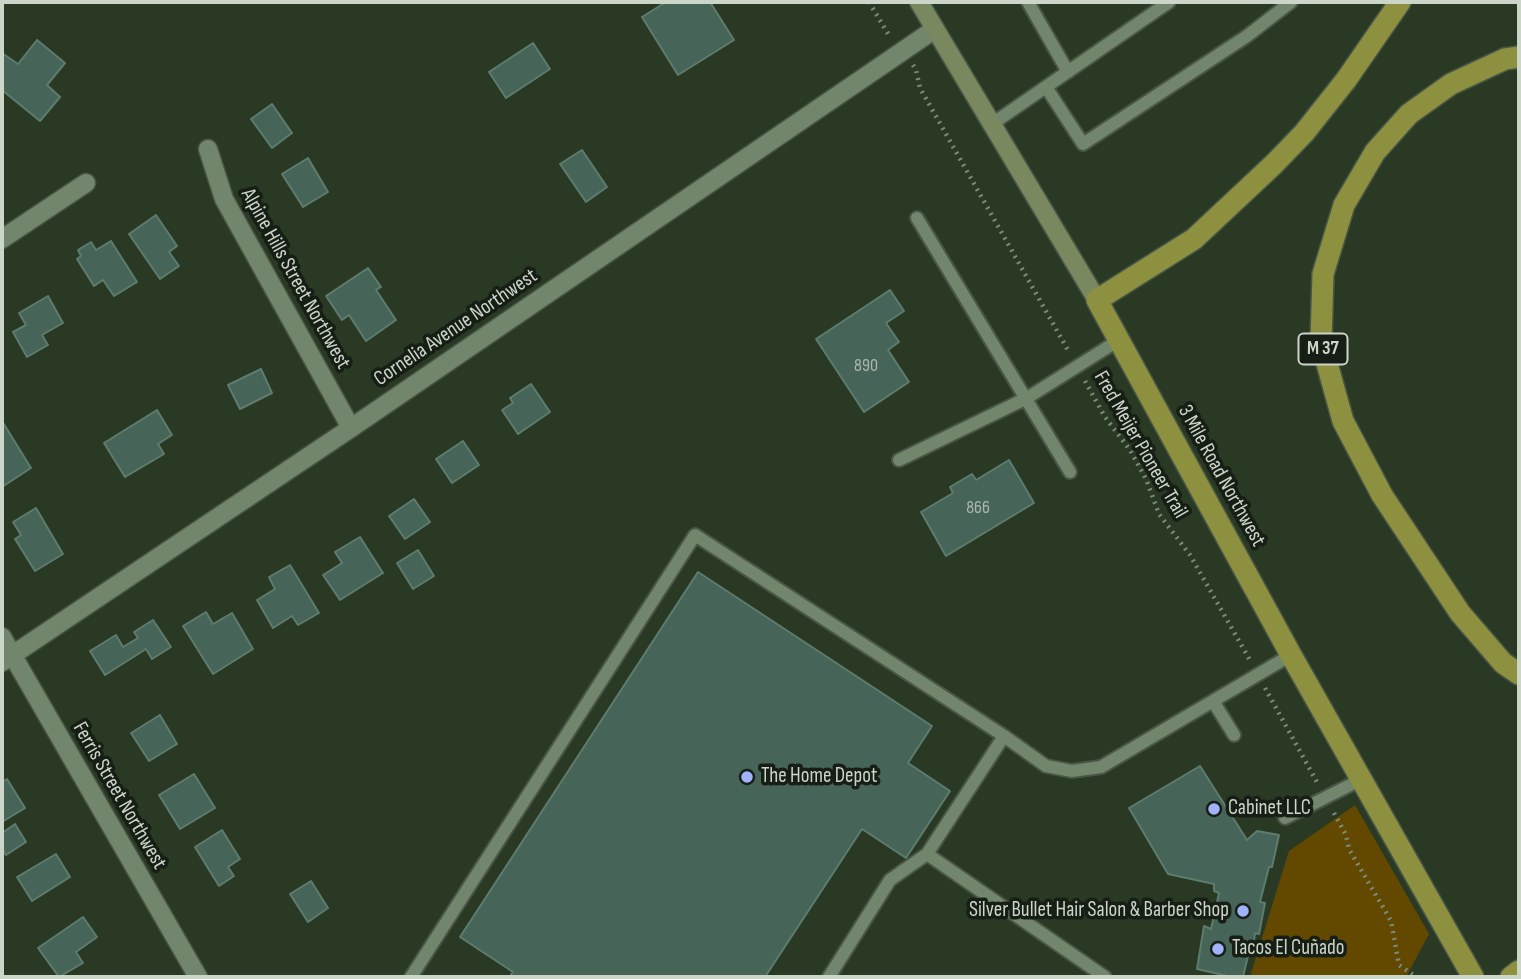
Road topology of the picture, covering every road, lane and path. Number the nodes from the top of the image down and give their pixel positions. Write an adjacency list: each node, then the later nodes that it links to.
1 (869, 2): 8 (path, Fred Meijer Pioneer Trail)
2 (919, 2): 7 (main road, 3 Mile Road Northwest)
3 (1028, 2): 10 (lane)
4 (1169, 2): 10 (lane)
5 (1291, 2): 11 (lane)
6 (1399, 2): 17 (highway)
7 (935, 29): 8 (street, Cornelia Avenue Northwest); 12 (main road, 3 Mile Road Northwest)
8 (901, 51): 19 (path, Fred Meijer Pioneer Trail); 21 (street, Cornelia Avenue Northwest)
9 (1519, 57): 27 (highway, M 37)
10 (1068, 72): 11 (lane)
11 (1046, 87): 12 (lane)
12 (992, 124): 17 (main road, 3 Mile Road Northwest)
13 (208, 149): 21 (street, Alpine Hills Street Northwest)
14 (86, 183): 16 (street)
15 (917, 218): 20 (lane)
16 (2, 239)
17 (1097, 300): 18 (highway, 3 Mile Road Northwest)
18 (1119, 340): 19 (lane); 25 (highway, 3 Mile Road Northwest)
19 (1077, 367): 20 (lane); 28 (path, Fred Meijer Pioneer Trail)
20 (1027, 398): 22 (lane); 23 (lane)
21 (351, 428): 26 (street, Cornelia Avenue Northwest)
22 (899, 460)
23 (1070, 472)
24 (2, 637): 26 (street, Ferris Street Northwest)
25 (1292, 655): 28 (lane); 32 (highway, 3 Mile Road Northwest)
26 (7, 659): 37 (street, Ferris Street Northwest)
27 (1519, 674)
28 (1258, 675): 29 (lane); 33 (path, Fred Meijer Pioneer Trail)
29 (1213, 701): 30 (lane); 31 (lane)
30 (1234, 735)
31 (1004, 736): 35 (lane); 38 (lane)
32 (1362, 779): 33 (lane); 42 (highway, 3 Mile Road Northwest)
33 (1326, 797): 34 (lane); 41 (path, Fred Meijer Pioneer Trail)
34 (1285, 818)
35 (927, 854): 39 (lane); 40 (lane)
36 (1519, 971): 43 (highway)
37 (198, 977)
38 (411, 977)
39 (828, 977)
40 (1105, 977)
41 (1416, 977)
42 (1474, 977)
43 (1511, 977)

